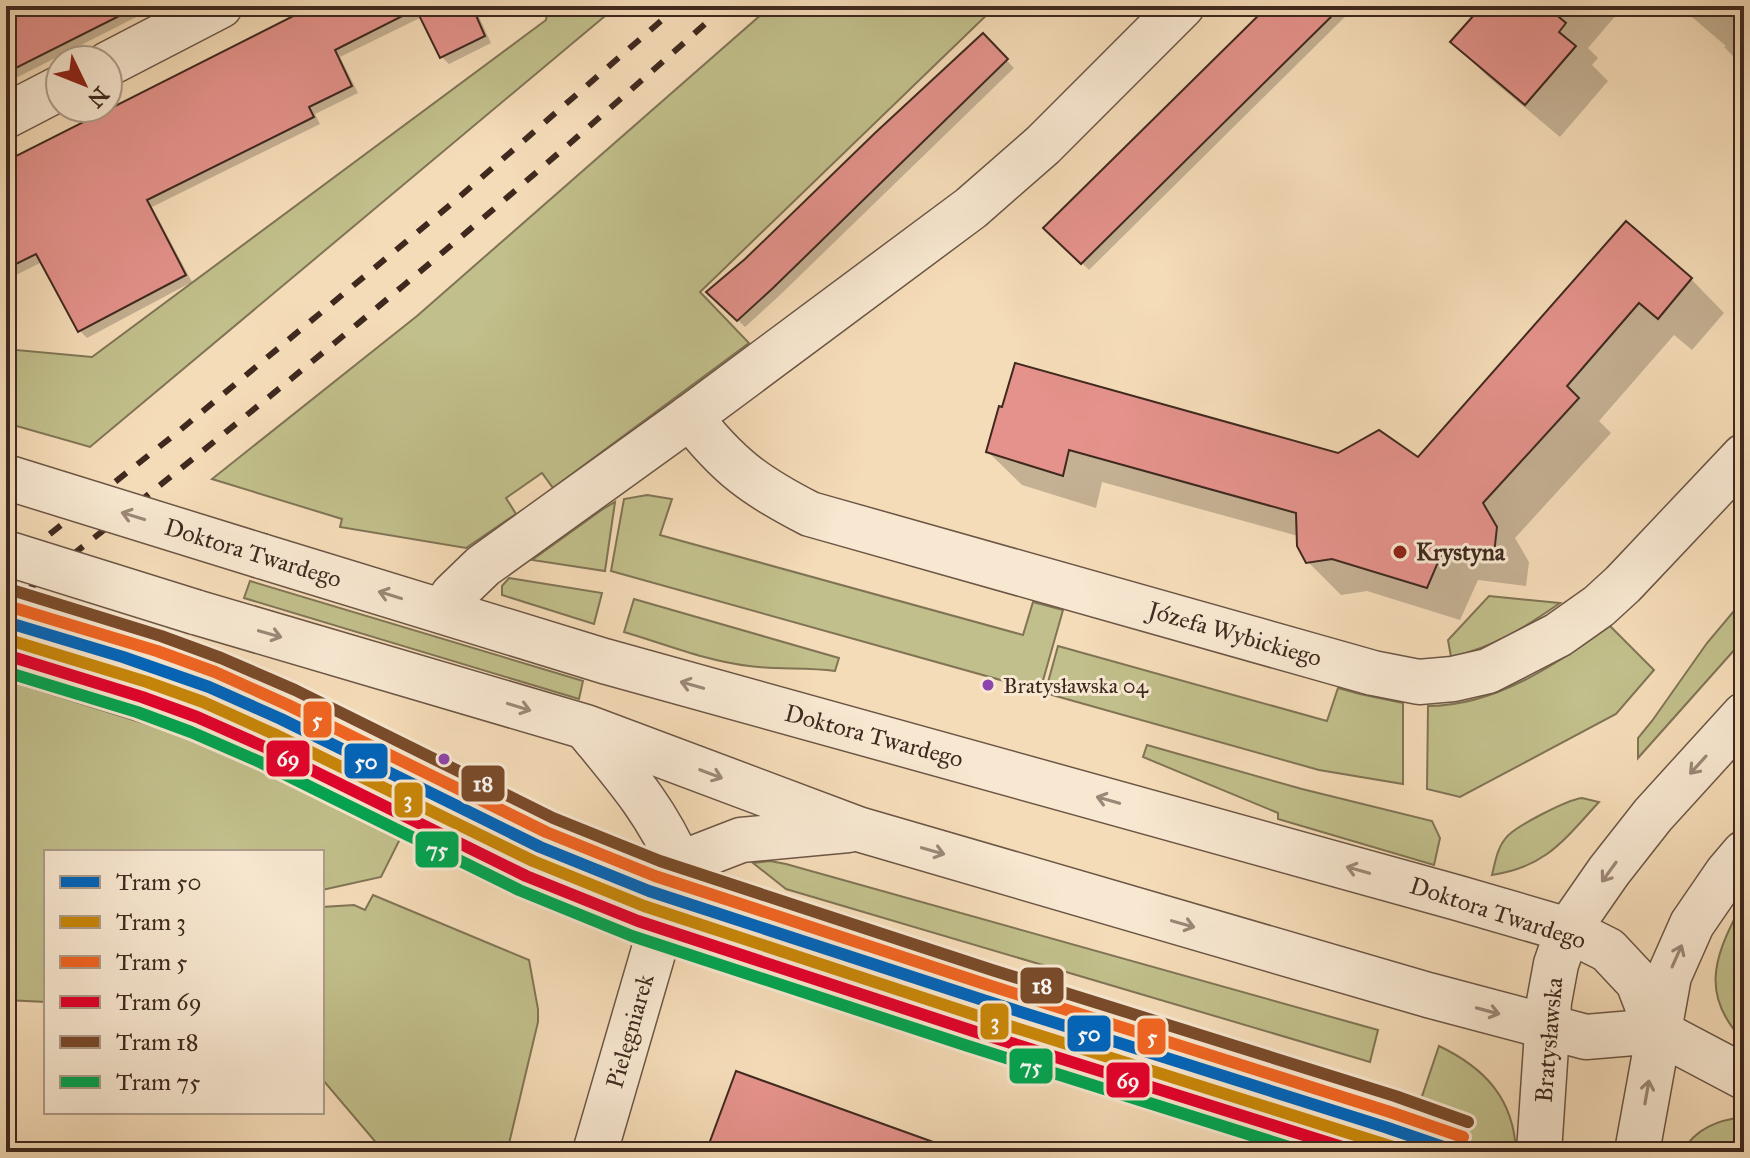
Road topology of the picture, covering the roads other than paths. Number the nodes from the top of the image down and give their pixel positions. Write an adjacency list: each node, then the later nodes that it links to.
1 (220, 6): 3 (street)
2 (1182, 6): 6 (street)
3 (124, 56)
4 (44, 96): 5 (street)
5 (6, 116)
6 (690, 417): 7 (street, Józefa Wybickiego); 10 (street)
7 (1744, 456)
8 (6, 477): 10 (street, Doktora Twardego, one-way to 8, bridge)
9 (6, 553): 12 (street, one-way to 12, bridge)
10 (443, 611): 16 (street, Doktora Twardego, one-way to 10)
11 (1744, 715): 16 (street, one-way to 16)
12 (586, 727): 13 (street, one-way to 13); 15 (street)
13 (858, 829): 15 (street); 17 (street, one-way to 17)
14 (1744, 853): 18 (street, one-way to 14)
15 (679, 864): 20 (street, Pielęgniarek)
16 (1568, 930): 17 (street, Bratysławska); 18 (street, Doktora Twardego)
17 (1549, 1028): 18 (street); 21 (street, Bratysławska)
18 (1657, 1031): 19 (street); 22 (street, one-way to 18)
19 (1744, 1077)
20 (595, 1152)
21 (1539, 1152)
22 (1637, 1152)

